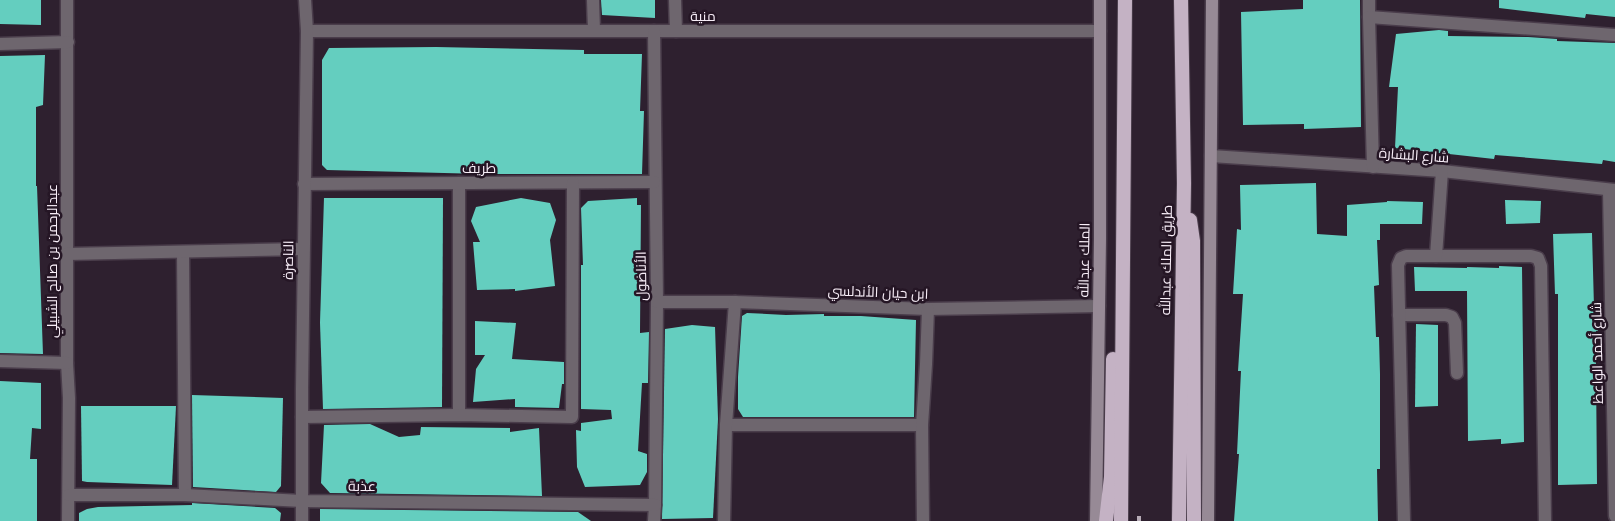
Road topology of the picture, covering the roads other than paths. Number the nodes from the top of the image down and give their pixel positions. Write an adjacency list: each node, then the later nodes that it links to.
1 (67, 0): 17 (street, عبدالرحمن بن صالح الشبيلي)
2 (305, 0): 12 (street, الناصرة)
3 (593, 0): 11 (street)
4 (676, 0): 15 (street)
5 (1100, 0): 14 (main road, الملك عبدالله)
6 (1125, 0): 22 (highway)
7 (1181, 0): 26 (highway, طريق الملك عبدالله)
8 (1212, 0): 19 (main road)
9 (1369, 0): 10 (street)
10 (1369, 17): 16 (street); 20 (street)
11 (594, 30): 12 (street, منية); 13 (street, منية)
12 (306, 31): 27 (street, الناصرة)
13 (654, 31): 15 (street, منية); 23 (street, الأناضول)
14 (1100, 31): 15 (street, منية); 35 (main road, الملك عبدالله)
15 (676, 32)
16 (1615, 35)
17 (68, 42): 18 (street); 31 (street, عبدالرحمن بن صالح الشبيلي)
18 (0, 44)
19 (1211, 156): 20 (street, شارع البشارة); 60 (main road)
20 (1373, 167): 21 (street, شارع البشارة)
21 (1442, 171): 28 (street, شارع البشارة); 32 (street)
22 (1124, 177): 56 (highway); 57 (highway)
23 (654, 182): 25 (street, طريف); 33 (street, الأناضول)
24 (459, 183): 25 (street, طريف); 27 (street, طريف); 41 (street)
25 (573, 183): 41 (street)
26 (1184, 183): 58 (highway, طريق الملك عبدالله); 59 (highway)
27 (304, 184): 29 (street, الناصرة)
28 (1612, 190): 49 (street, شارع أحمد الواعظ)
29 (303, 249): 30 (street); 42 (street, الناصرة)
30 (183, 252): 31 (street); 46 (street)
31 (67, 254): 39 (street, عبدالرحمن بن صالح الشبيلي)
32 (1436, 256): 37 (street); 62 (street)
33 (657, 302): 34 (street, ابن حيان الأندلسي); 48 (street, الأناضول)
34 (735, 302): 36 (street, ابن حيان الأندلسي); 43 (street)
35 (1099, 306): 36 (street, ابن حيان الأندلسي); 55 (main road, الملك عبدالله)
36 (928, 309): 44 (street)
37 (1399, 315): 40 (street); 61 (street)
38 (0, 361): 39 (street)
39 (67, 363): 45 (street, عبدالرحمن بن صالح الشبيلي)
40 (1457, 373)
41 (459, 415): 42 (street)
42 (302, 417): 47 (street, الناصرة)
43 (726, 425): 44 (street); 53 (street)
44 (922, 425): 54 (street)
45 (69, 495): 46 (street, عذبة); 50 (street, عبدالرحمن بن صالح الشبيلي)
46 (185, 495): 47 (street, عذبة)
47 (302, 501): 48 (street, عذبة); 51 (street, الناصرة)
48 (656, 505): 52 (street, الأناضول)
49 (1615, 516)
50 (68, 521)
51 (302, 521)
52 (654, 521)
53 (724, 521)
54 (923, 521)
55 (1096, 521)
56 (1106, 521)
57 (1121, 521)
58 (1179, 521)
59 (1194, 521)
60 (1208, 521)
61 (1404, 521)
62 (1544, 521)

